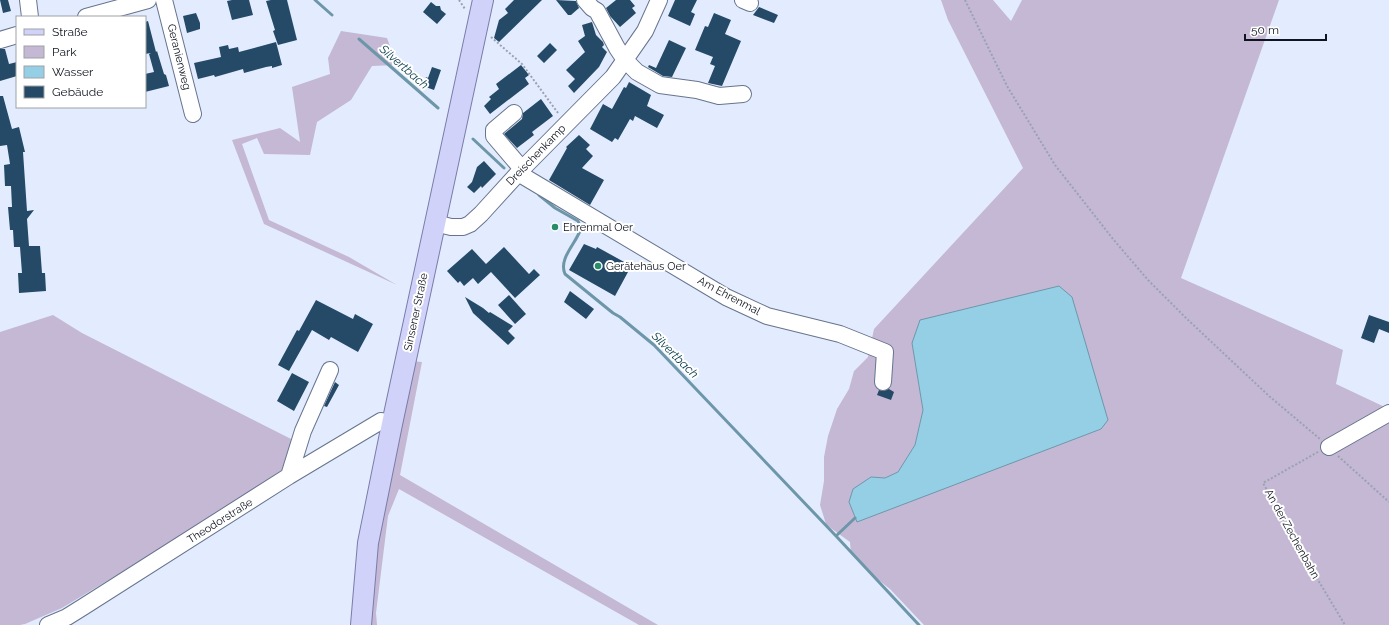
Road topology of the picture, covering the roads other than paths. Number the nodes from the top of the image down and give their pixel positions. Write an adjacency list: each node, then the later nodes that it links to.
1 (28, 0): 7 (street)
2 (148, 0): 8 (street)
3 (164, 0): 14 (street, Geranienweg)
4 (484, 0): 16 (main road, Sinsener Straße)
5 (585, 0): 11 (street)
6 (658, 0): 11 (street, Dreischenkamp)
7 (30, 16)
8 (90, 16)
9 (16, 36): 10 (street)
10 (0, 40)
11 (625, 60): 12 (street); 15 (street, Dreischenkamp)
12 (743, 94)
13 (514, 113): 15 (street)
14 (193, 114)
15 (520, 171): 16 (street, Dreischenkamp); 18 (street, Am Ehrenmal)
16 (435, 223): 20 (main road, Sinsener Straße)
17 (330, 370): 22 (street)
18 (883, 382)
19 (1389, 413): 21 (street)
20 (392, 424): 22 (street, Theodorstraße); 24 (main road, Sinsener Straße)
21 (1329, 447)
22 (289, 476): 23 (street, Theodorstraße)
23 (48, 625)
24 (361, 625)

